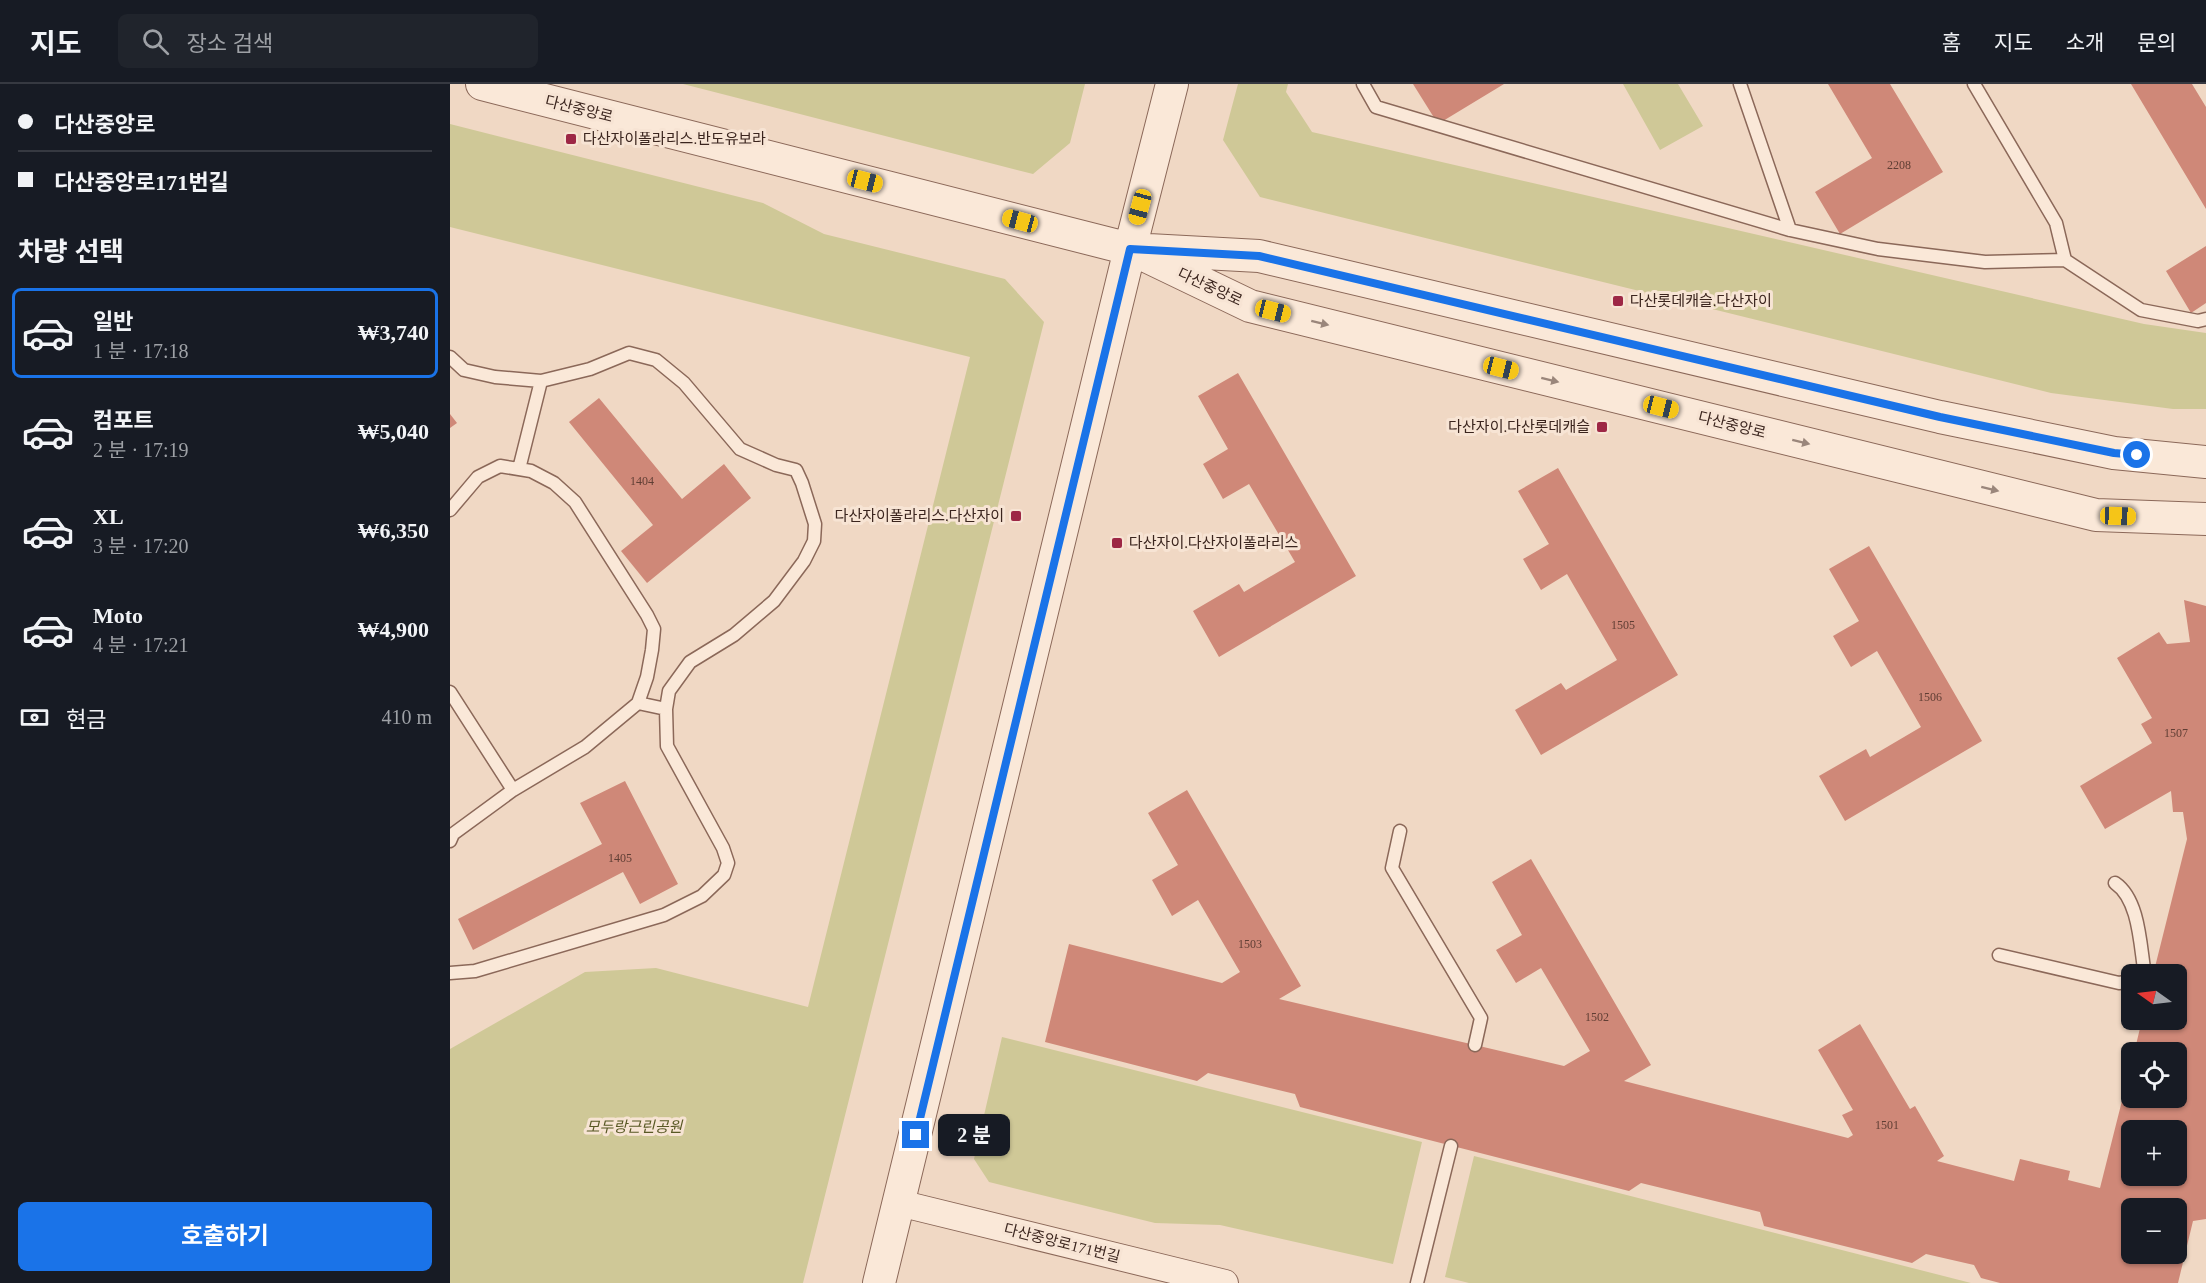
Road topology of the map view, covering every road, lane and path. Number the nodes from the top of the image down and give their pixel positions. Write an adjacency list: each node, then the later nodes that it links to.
1 (482, 84): 7 (street, 다산중앙로)
2 (1172, 84): 7 (street)
3 (1363, 84): 6 (lane)
4 (1740, 84): 6 (lane)
5 (1974, 84): 8 (lane)
6 (1790, 230): 8 (lane)
7 (1130, 249): 12 (street, 다산중앙로); 15 (street, 다산중앙로, one-way to 15); 29 (street)
8 (2065, 260): 9 (lane)
9 (2206, 319)
10 (450, 357): 11 (lane)
11 (541, 381): 13 (lane); 18 (lane)
12 (2206, 462)
13 (519, 469): 14 (lane); 17 (lane)
14 (450, 510)
15 (2206, 519)
16 (450, 693): 19 (lane)
17 (638, 703): 18 (lane); 19 (lane)
18 (666, 709): 25 (lane)
19 (513, 790): 21 (lane)
20 (1400, 831): 27 (lane)
21 (450, 841)
22 (2115, 883): 24 (lane)
23 (1999, 955): 26 (lane)
24 (2143, 964)
25 (450, 974)
26 (2121, 982)
27 (1475, 1045)
28 (1450, 1146): 32 (lane)
29 (899, 1203): 30 (street); 31 (street, 다산중앙로171번길)
30 (879, 1283)
31 (1225, 1283)
32 (1417, 1283)

